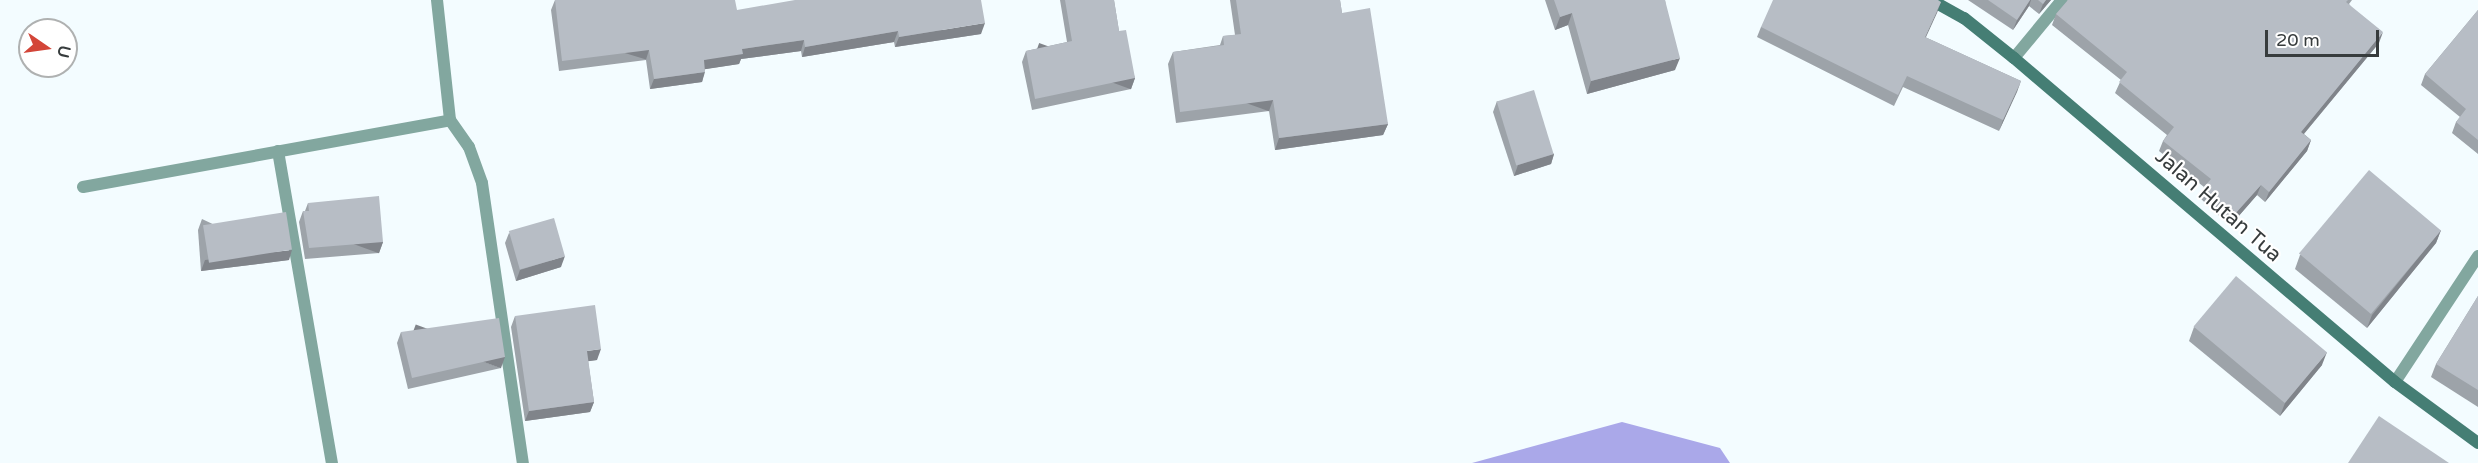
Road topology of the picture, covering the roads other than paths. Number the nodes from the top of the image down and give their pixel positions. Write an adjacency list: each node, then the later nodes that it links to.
1 (437, 0): 5 (street)
2 (1931, 0): 4 (street, Jalan Hutan Tua)
3 (2062, 0): 4 (street)
4 (2014, 58): 9 (street, Jalan Hutan Tua)
5 (450, 120): 6 (street); 12 (street)
6 (278, 152): 7 (street); 11 (street)
7 (83, 187)
8 (2478, 256): 9 (street)
9 (2395, 382): 10 (street, Jalan Hutan Tua)
10 (2478, 443)
11 (332, 463)
12 (523, 463)

